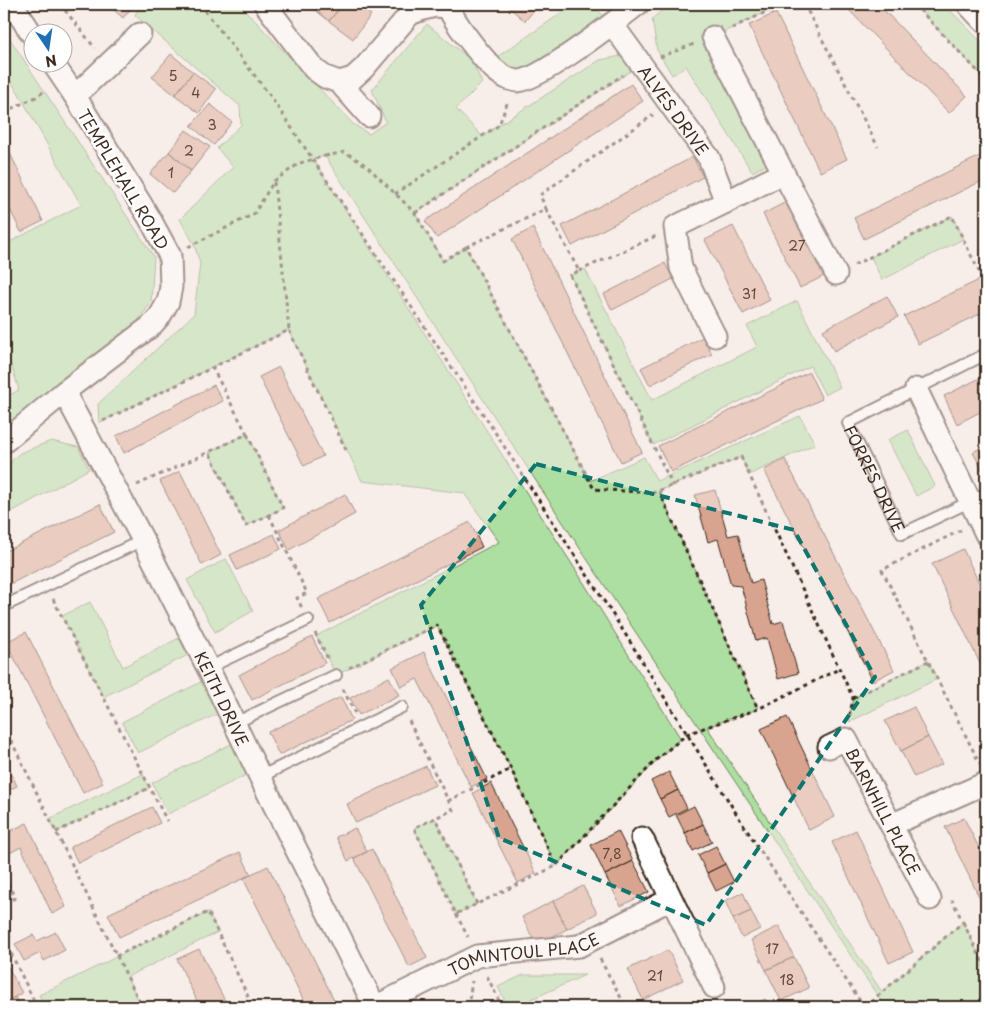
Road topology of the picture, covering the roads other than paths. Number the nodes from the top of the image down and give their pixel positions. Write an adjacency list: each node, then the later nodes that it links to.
1 (12, 4): 7 (street)
2 (265, 4): 12 (street)
3 (638, 4): 8 (street)
4 (971, 4): 6 (street)
5 (448, 5): 8 (street); 12 (street)
6 (986, 20)
7 (24, 22)
8 (612, 24): 16 (street, ALVES DRIVE)
9 (140, 34): 13 (street)
10 (713, 37): 15 (street)
11 (58, 72): 13 (street, TEMPLEHALL ROAD)
12 (339, 82): 14 (street)
13 (75, 96): 21 (street, TEMPLEHALL ROAD)
14 (369, 116)
15 (783, 173): 16 (street); 17 (street)
16 (726, 202): 18 (street)
17 (836, 274)
18 (715, 336)
19 (986, 354): 20 (lane, FORRES DRIVE)
20 (916, 389): 23 (street); 23 (lane, FORRES DRIVE)
21 (64, 392): 22 (street); 24 (street, KEITH DRIVE)
22 (4, 442)
23 (981, 512)
24 (143, 540): 25 (lane); 27 (street, KEITH DRIVE)
25 (4, 606)
26 (308, 620): 27 (lane)
27 (208, 668): 30 (street, KEITH DRIVE)
28 (336, 675): 30 (lane)
29 (402, 707): 33 (lane)
30 (235, 723): 33 (street, KEITH DRIVE)
31 (837, 743): 34 (street, BARNHILL PLACE)
32 (984, 775): 34 (street)
33 (260, 776): 39 (street, KEITH DRIVE)
34 (891, 825): 37 (street, BARNHILL PLACE)
35 (642, 838): 36 (street)
36 (671, 899): 38 (street); 39 (street, TOMINTOUL PLACE)
37 (930, 899)
38 (714, 988)
39 (375, 1007)

